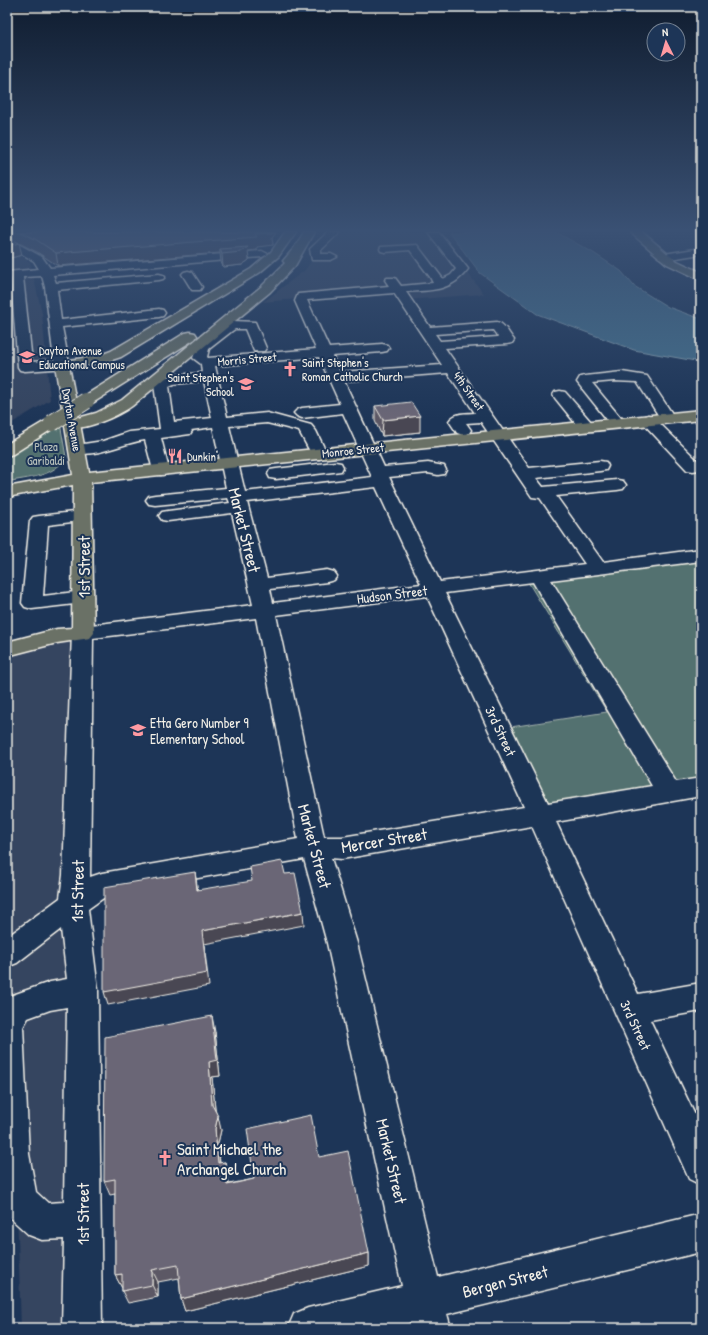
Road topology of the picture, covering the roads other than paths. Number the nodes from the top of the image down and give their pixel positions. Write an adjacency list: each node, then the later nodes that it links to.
1 (23, 294): 12 (street)
2 (48, 294): 12 (street, Dayton Avenue)
3 (216, 294): 19 (main road)
4 (236, 294): 10 (main road)
5 (252, 294): 24 (main road)
6 (260, 294): 33 (main road)
7 (322, 294): 9 (street)
8 (401, 294): 14 (street, 4th Street)
9 (309, 296): 18 (street, 3rd Street)
10 (216, 308)
11 (159, 313): 12 (street)
12 (41, 324): 19 (street, Dayton Avenue); 19 (street)
13 (192, 324): 24 (main road)
14 (427, 331): 15 (street, 4th Street); 15 (street)
15 (436, 345): 20 (street, 4th Street)
16 (259, 348): 21 (street, Market Street)
17 (382, 348): 18 (street, Morris Street)
18 (324, 353): 21 (street, Morris Street); 22 (street, 3rd Street)
19 (62, 364): 33 (main road, Dayton Avenue)
20 (452, 368): 22 (street); 29 (street, 4th Street)
21 (208, 369): 34 (street, Market Street); 34 (street, Morris Street)
22 (335, 377): 25 (street, 3rd Street)
23 (560, 395): 35 (street)
24 (85, 396): 28 (main road, bridge)
25 (349, 408): 26 (street); 41 (street, 3rd Street)
26 (302, 413)
27 (701, 415): 30 (main road, Monroe Street)
28 (52, 416): 39 (main road); 42 (main road)
29 (486, 417): 36 (street); 38 (street, 4th Street)
30 (667, 418): 31 (main road, Monroe Street); 32 (street)
31 (648, 420): 32 (main road, Monroe Street); 47 (street)
32 (617, 423): 35 (main road, Monroe Street)
33 (72, 424): 40 (main road, Dayton Avenue)
34 (221, 425): 37 (street); 43 (street); 44 (street, Market Street)
35 (586, 426): 38 (main road, Monroe Street)
36 (463, 430)
37 (152, 434): 40 (street); 48 (street)
38 (499, 435): 41 (main road, Monroe Street); 50 (street, 4th Street)
39 (7, 438)
40 (77, 449): 52 (main road, Dayton Avenue)
41 (367, 449): 43 (main road, Monroe Street); 51 (street, 3rd Street)
42 (7, 451)
43 (327, 458): 45 (street); 54 (street)
44 (229, 463): 45 (main road); 48 (main road); 58 (street, Market Street)
45 (273, 466): 56 (street)
46 (600, 466): 50 (street)
47 (693, 466)
48 (161, 470): 52 (main road)
49 (438, 470): 51 (street)
50 (525, 474): 57 (street, 4th Street)
51 (381, 477): 54 (street); 66 (street, 3rd Street)
52 (82, 478): 55 (main road); 60 (main road, 1st Street)
53 (617, 485): 57 (street)
54 (344, 486): 56 (street)
55 (7, 492)
56 (278, 493): 58 (street)
57 (542, 493): 63 (street, 4th Street)
58 (237, 499): 59 (street); 61 (street); 68 (street, Market Street)
59 (155, 500)
60 (82, 516): 67 (main road, 1st Street); 67 (street)
61 (168, 516)
62 (701, 555): 63 (street, Hudson Street)
63 (598, 568): 65 (street, Hudson Street)
64 (327, 576): 68 (street)
65 (538, 576): 66 (street, Hudson Street); 72 (street)
66 (433, 589): 68 (street, Hudson Street); 73 (street, 3rd Street)
67 (83, 597): 69 (main road, 1st Street)
68 (261, 598): 69 (street, Hudson Street); 74 (street, Market Street)
69 (83, 633): 70 (main road); 75 (street, 1st Street)
70 (7, 649)
71 (701, 787): 72 (street, Mercer Street)
72 (669, 792): 73 (street, Mercer Street)
73 (540, 814): 74 (street, Mercer Street); 79 (street, 3rd Street)
74 (313, 847): 75 (street, Mercer Street); 83 (street, Market Street)
75 (73, 904): 76 (street, Mercer Street); 77 (street, 1st Street)
76 (7, 954)
77 (83, 990): 81 (street, 1st Street); 81 (street)
78 (701, 997): 79 (street)
79 (629, 1010): 80 (street, 3rd Street)
80 (701, 1167)
81 (82, 1220): 84 (street, 1st Street)
82 (701, 1233): 83 (street, Bergen Street)
83 (427, 1314): 85 (street, Bergen Street)
84 (82, 1328)
85 (308, 1328)

